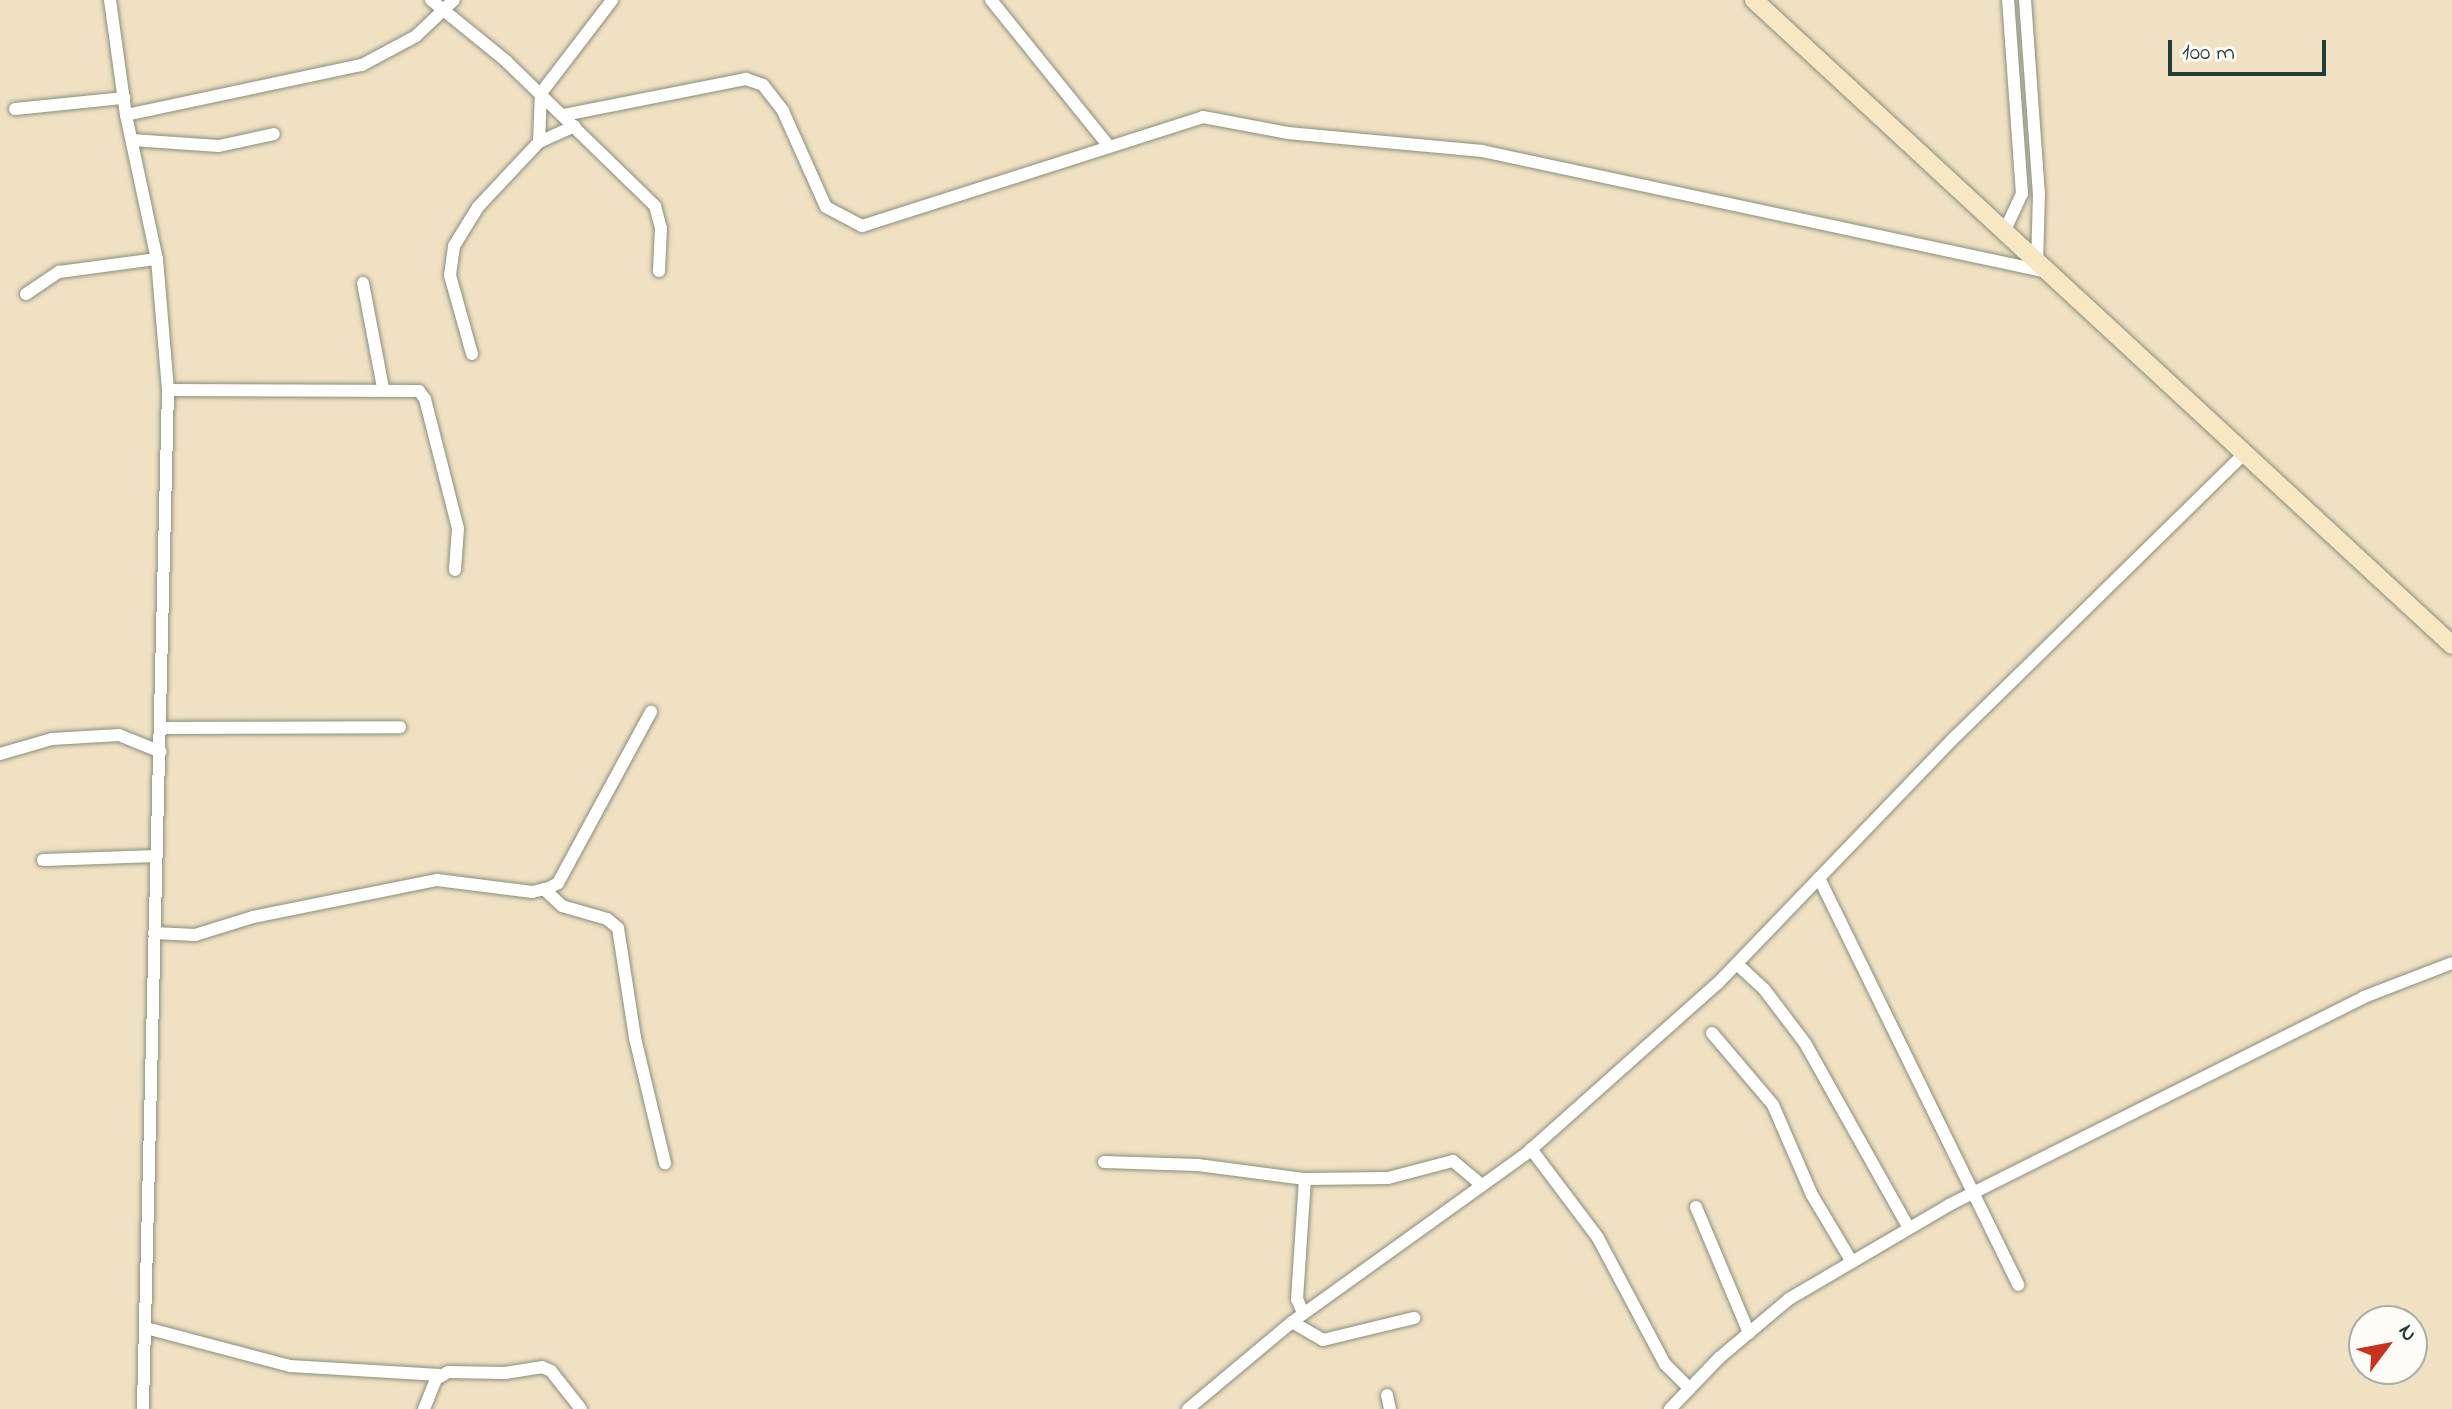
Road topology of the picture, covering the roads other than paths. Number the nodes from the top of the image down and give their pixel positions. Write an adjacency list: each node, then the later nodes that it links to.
1 (110, 0): 11 (street)
2 (431, 0): 9 (street)
3 (454, 0): 9 (street)
4 (612, 0): 10 (street)
5 (991, 0): 19 (street)
6 (1754, 0): 20 (main road)
7 (2008, 0): 20 (street)
8 (2025, 0): 22 (street)
9 (443, 11): 10 (street); 13 (street)
10 (541, 93): 14 (street); 18 (street)
11 (124, 98): 12 (street); 13 (street)
12 (15, 109)
13 (126, 115): 17 (street)
14 (564, 115): 15 (street); 19 (street)
15 (575, 126): 18 (street); 23 (street)
16 (274, 134): 17 (street)
17 (132, 140): 21 (street)
18 (539, 142): 26 (street)
19 (1108, 145): 22 (street)
20 (2005, 230): 22 (main road)
21 (157, 259): 25 (street); 28 (street)
22 (2040, 267): 29 (main road)
23 (659, 271)
24 (363, 283): 27 (street)
25 (26, 294)
26 (472, 354)
27 (383, 388): 28 (street); 30 (street)
28 (168, 390): 34 (street)
29 (2244, 454): 31 (main road); 39 (street)
30 (455, 570)
31 (2452, 645)
32 (651, 712): 40 (street)
33 (400, 727): 34 (street)
34 (162, 728): 35 (street)
35 (161, 752): 36 (street); 37 (street)
36 (0, 754)
37 (157, 856): 38 (street); 41 (street)
38 (43, 860)
39 (1819, 878): 43 (street); 50 (street)
40 (544, 889): 41 (street); 47 (street)
41 (154, 933): 58 (street)
42 (2452, 963): 50 (street)
43 (1737, 964): 45 (street); 52 (street)
44 (1712, 1033): 53 (street)
45 (1531, 1149): 49 (street); 61 (street)
46 (1104, 1162): 48 (street)
47 (665, 1163)
48 (1305, 1179): 49 (street); 55 (street)
49 (1482, 1185): 55 (street)
50 (1976, 1192): 52 (street); 54 (street)
51 (1696, 1207): 59 (street)
52 (1909, 1228): 53 (street)
53 (1852, 1262): 59 (street)
54 (2018, 1285)
55 (1303, 1313): 57 (street)
56 (1414, 1318): 57 (street)
57 (1292, 1322): 67 (street)
58 (146, 1328): 60 (street); 64 (street)
59 (1749, 1333): 61 (street)
60 (440, 1375): 65 (street); 66 (street)
61 (1690, 1389): 63 (street)
62 (1387, 1395): 68 (street)
63 (1675, 1407)
64 (143, 1409)
65 (424, 1409)
66 (581, 1409)
67 (1188, 1409)
68 (1390, 1409)

